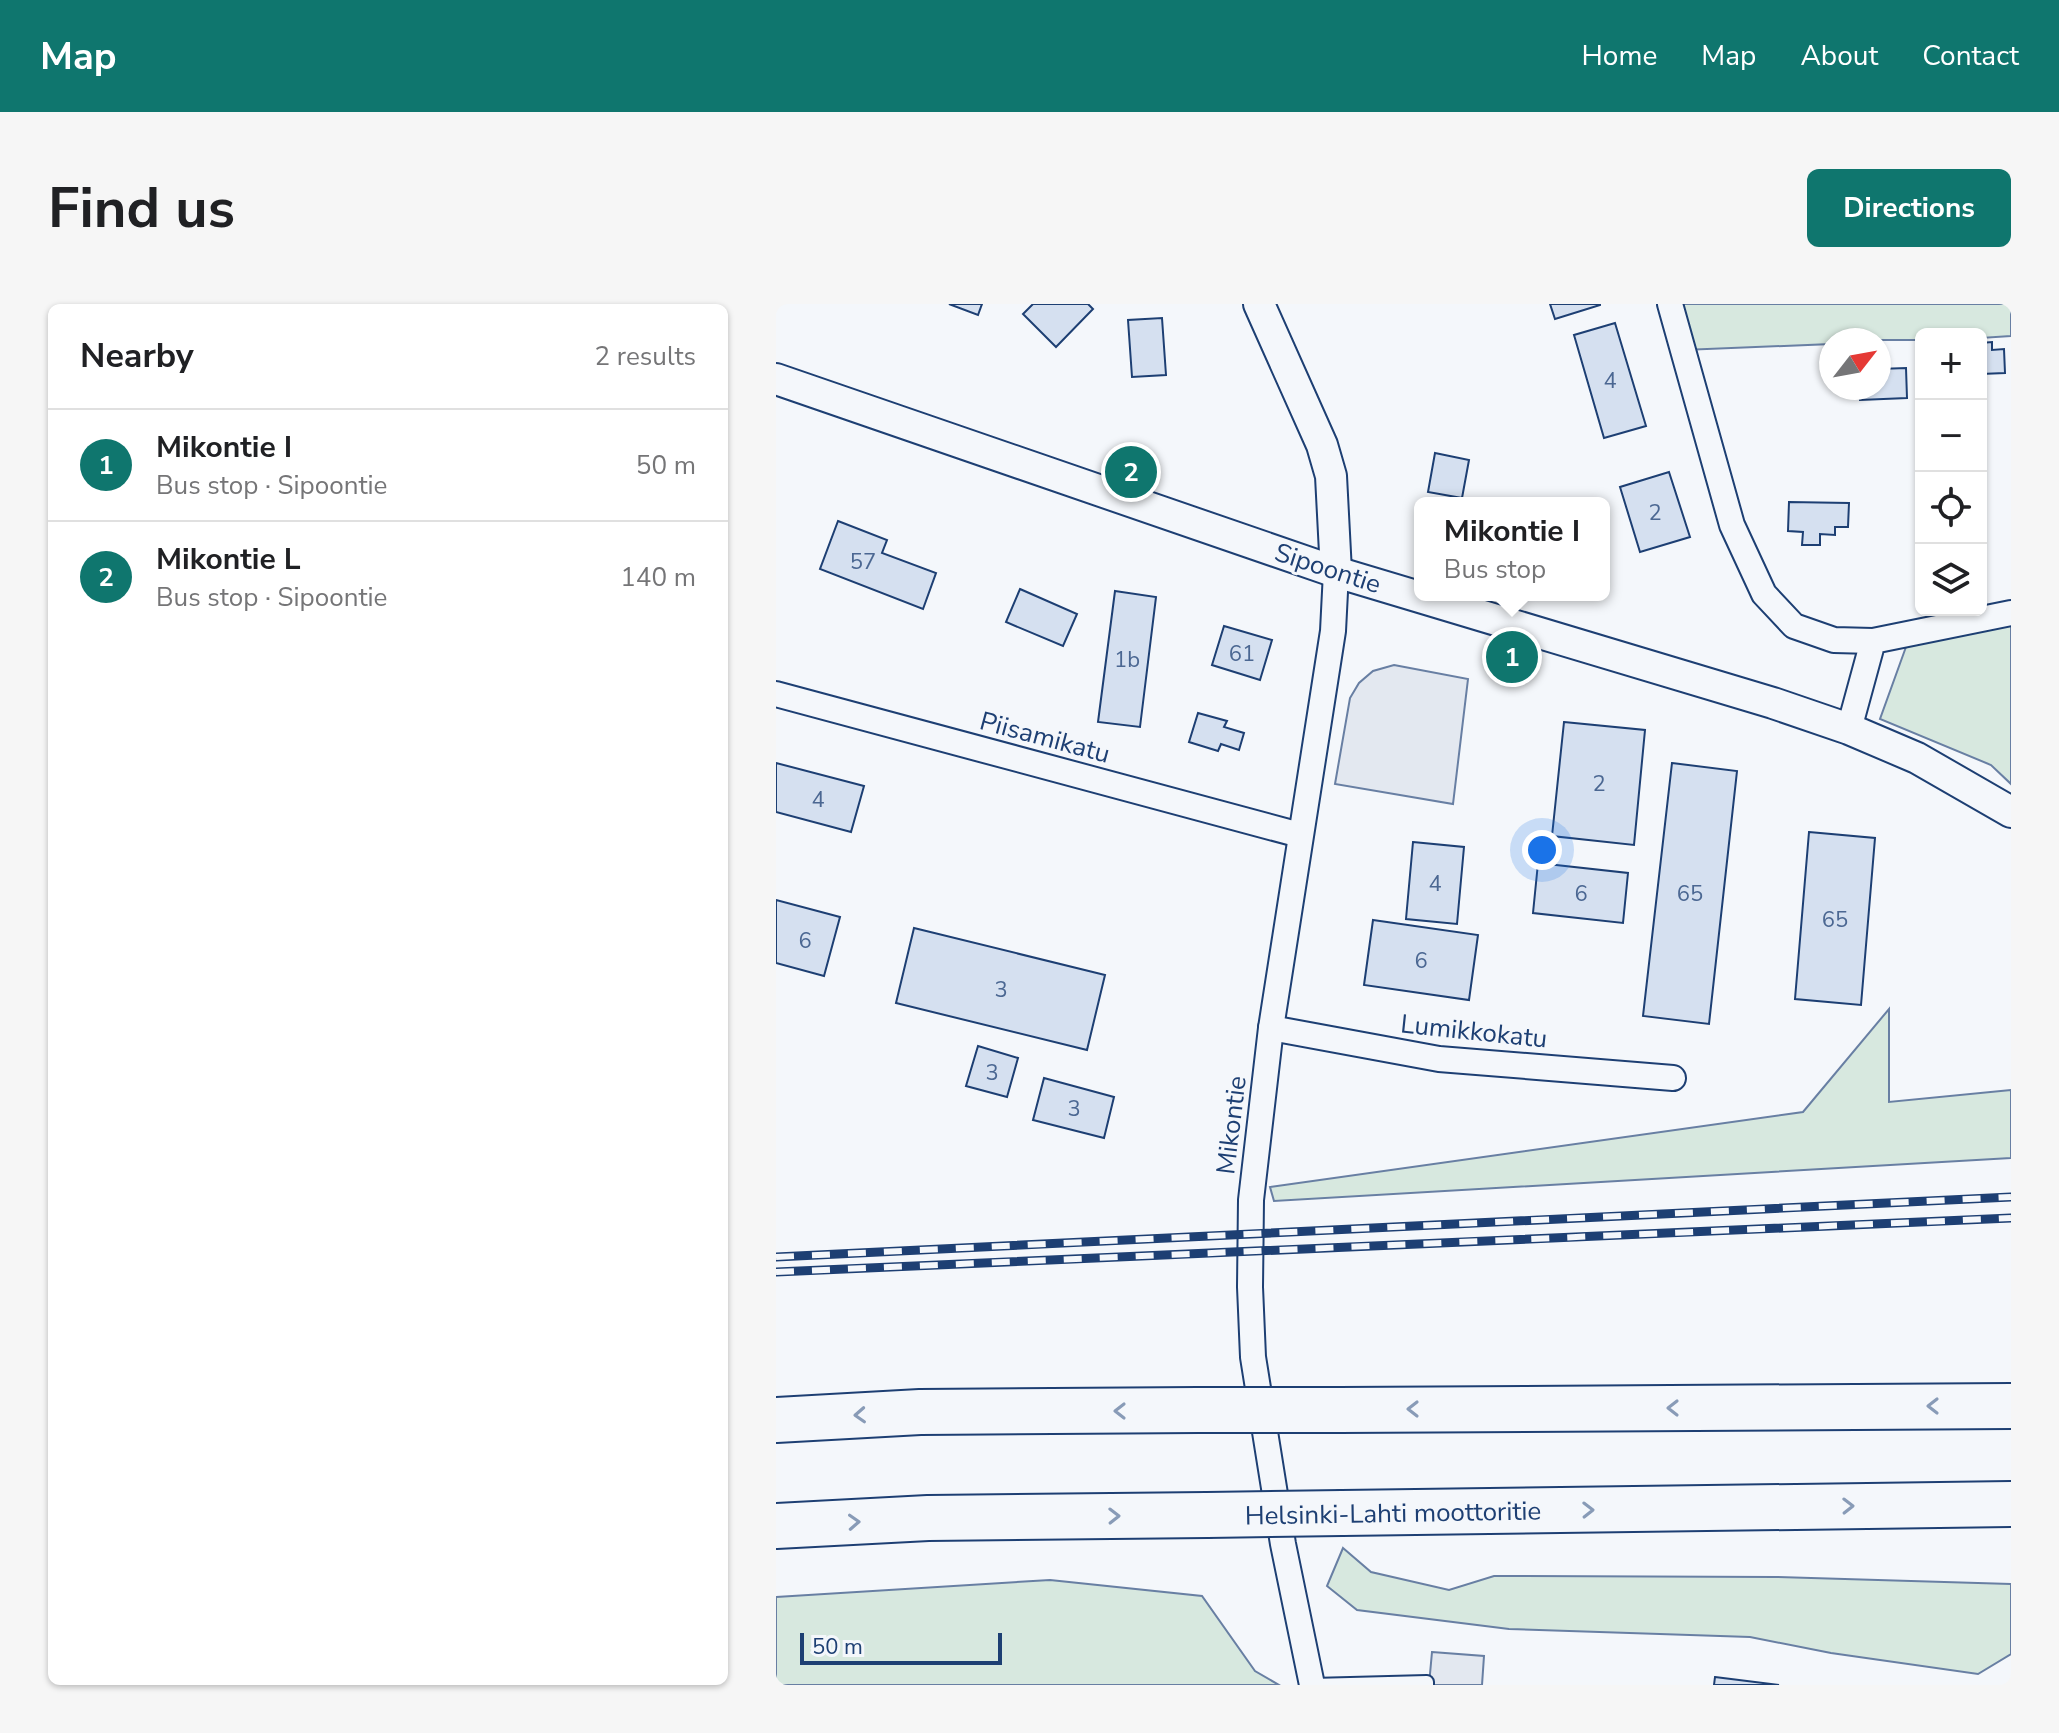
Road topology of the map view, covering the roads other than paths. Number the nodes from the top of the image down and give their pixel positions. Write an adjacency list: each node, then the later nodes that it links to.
1 (1259, 304): 4 (street)
2 (1670, 304): 8 (street)
3 (776, 379): 4 (street, Sipoontie)
4 (1336, 572): 5 (street, Sipoontie); 12 (street, Mikontie)
5 (1414, 595)
6 (1433, 601): 10 (street, Sipoontie)
7 (2011, 613): 8 (street)
8 (1873, 641): 10 (street)
9 (776, 694): 12 (street, Piisamikatu)
10 (1849, 729): 11 (street, Sipoontie)
11 (2011, 812)
12 (1300, 835): 13 (street, Mikontie)
13 (1271, 1028): 14 (street, Lumikkokatu); 19 (street, Mikontie)
14 (1673, 1078)
15 (2011, 1406): 16 (highway, one-way to 16, bridge)
16 (776, 1420)
17 (2011, 1504): 18 (highway, Helsinki-Lahti moottoritie, one-way to 17, bridge)
18 (776, 1526)
19 (1312, 1685): 20 (lane)
20 (1427, 1685)

